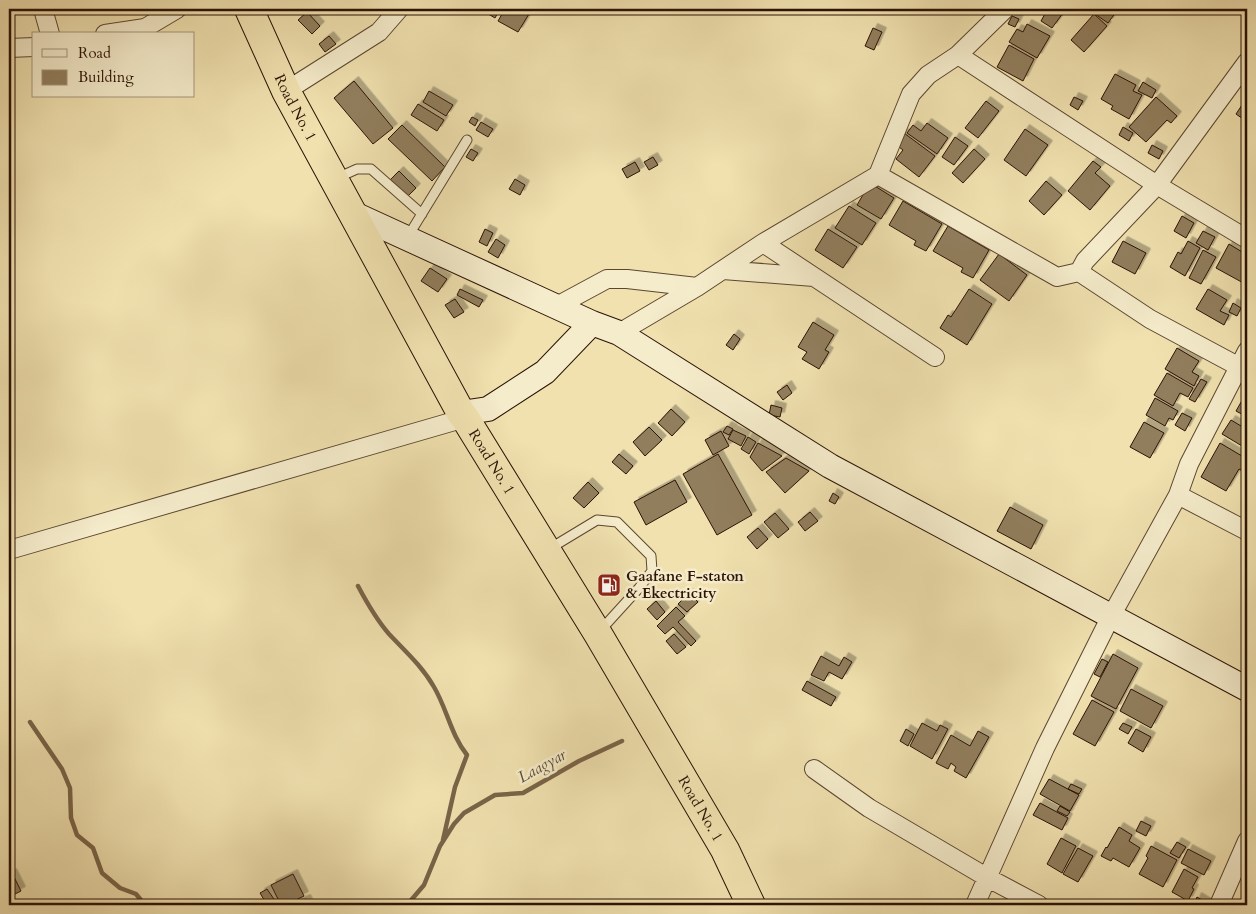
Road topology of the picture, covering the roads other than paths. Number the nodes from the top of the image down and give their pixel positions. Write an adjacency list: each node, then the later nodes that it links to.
1 (43, 9): 6 (street)
2 (177, 9): 7 (street)
3 (249, 9): 12 (highway, Road No. 1)
4 (399, 9): 12 (street)
5 (1005, 9): 10 (street)
6 (49, 32)
7 (118, 32)
8 (32, 47): 9 (street)
9 (9, 48)
10 (958, 55): 14 (street); 16 (street)
11 (1247, 62): 16 (street)
12 (286, 91): 15 (highway, Road No. 1)
13 (467, 140): 18 (lane)
14 (878, 175): 21 (street); 23 (street)
15 (334, 180): 17 (highway, Road No. 1); 18 (lane)
16 (1157, 185): 20 (street); 23 (street)
17 (352, 213): 19 (main road); 31 (highway, Road No. 1)
18 (422, 214): 19 (lane)
19 (407, 239): 26 (main road)
20 (1247, 239)
21 (763, 242): 22 (street); 24 (street)
22 (722, 270): 24 (street); 25 (street)
23 (1079, 272): 30 (street)
24 (816, 278): 29 (street)
25 (697, 286): 26 (street); 28 (street)
26 (557, 306): 27 (main road)
27 (592, 324): 28 (main road); 31 (main road)
28 (620, 333): 36 (main road)
29 (934, 357)
30 (1245, 363): 32 (street)
31 (463, 415): 34 (street); 35 (highway, Road No. 1)
32 (1178, 495): 33 (street); 36 (street)
33 (1247, 530)
34 (9, 550)
35 (546, 551): 37 (highway, Road No. 1); 37 (lane)
36 (1111, 616): 38 (main road); 41 (street)
37 (598, 634): 42 (highway, Road No. 1)
38 (1247, 688)
39 (814, 769): 41 (street)
40 (1247, 841): 45 (street)
41 (988, 878): 43 (street); 44 (street)
42 (750, 905)
43 (975, 905)
44 (1039, 905)
45 (1219, 905)

